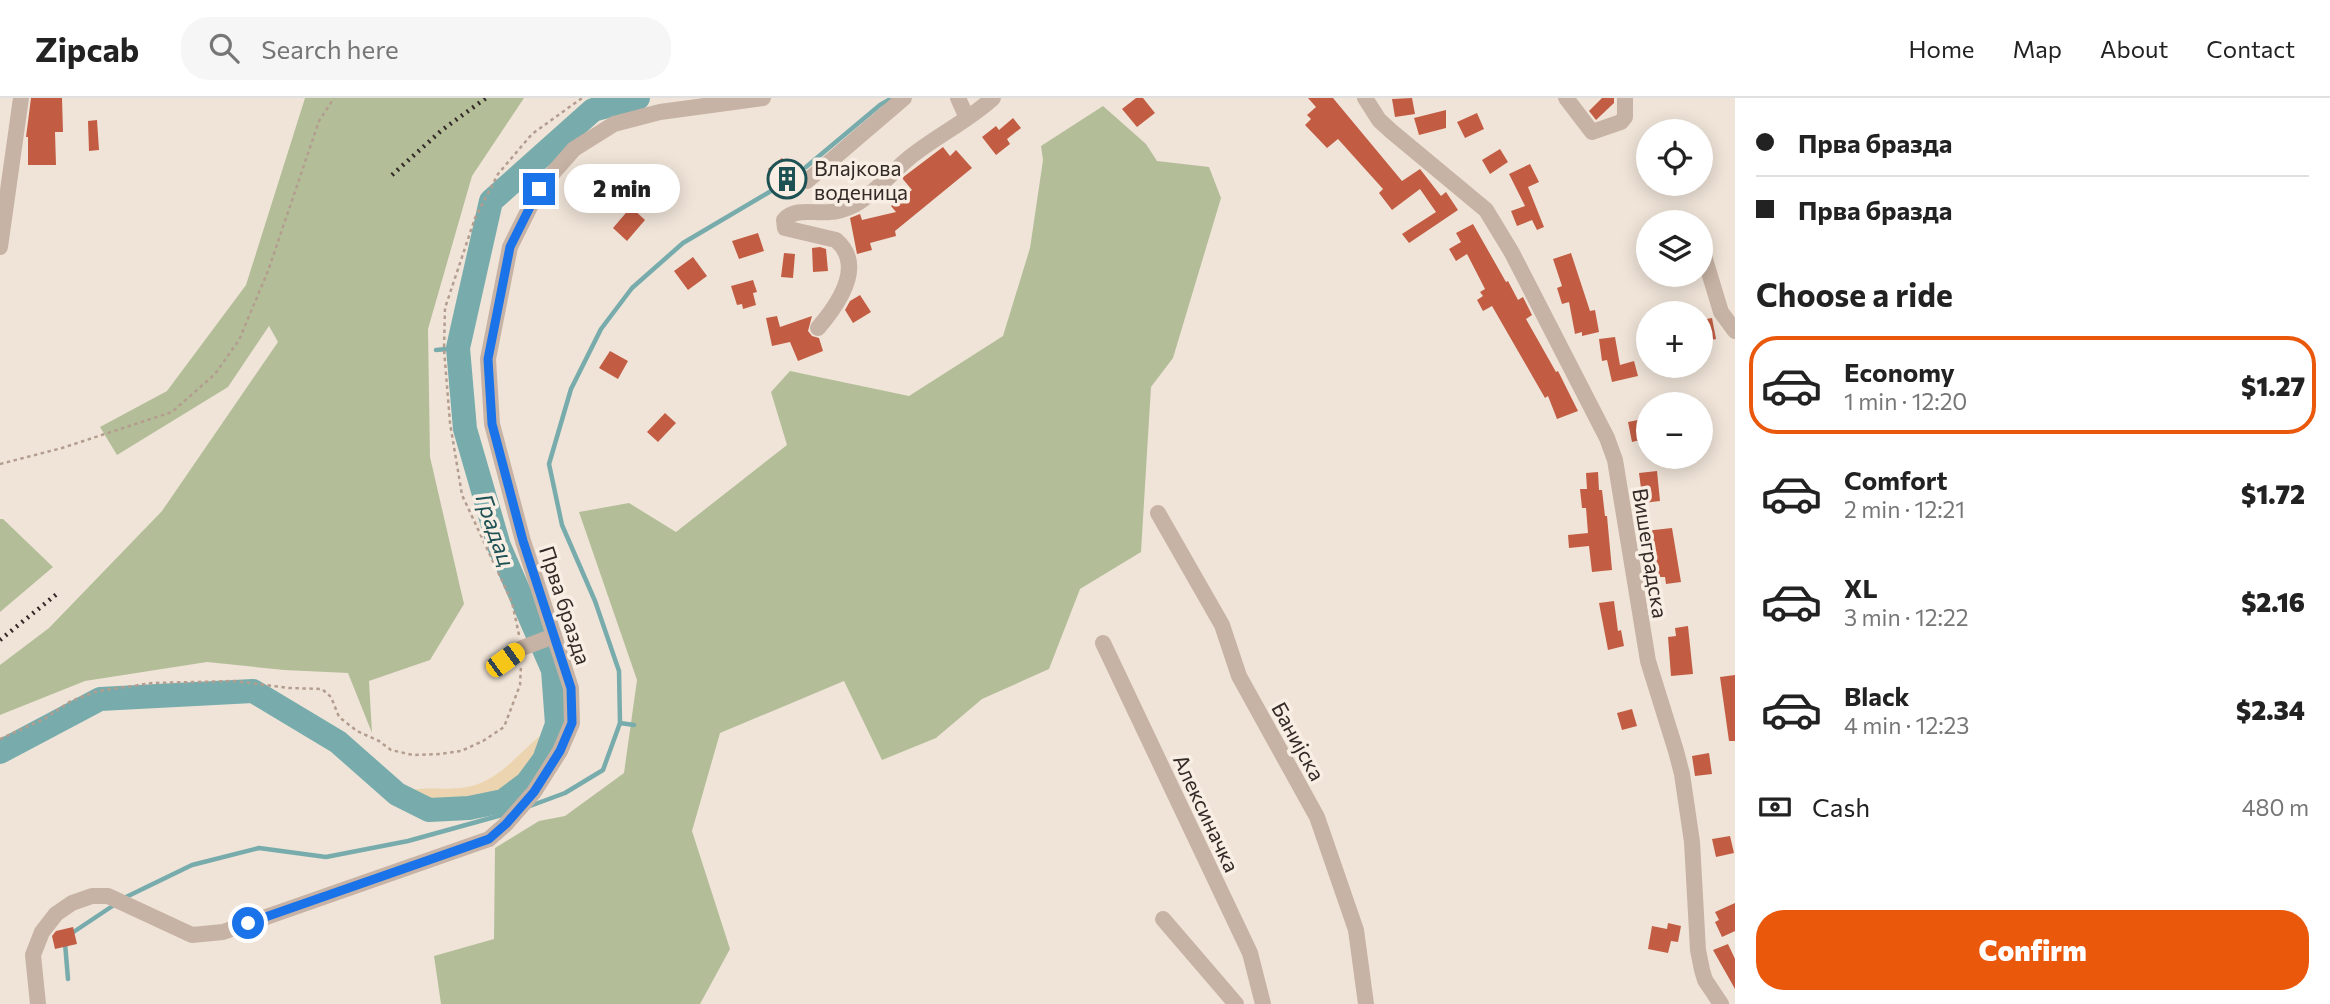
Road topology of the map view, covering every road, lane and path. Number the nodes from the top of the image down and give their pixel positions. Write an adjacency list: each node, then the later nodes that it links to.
1 (21, 98): 13 (street)
2 (334, 98): 17 (path)
3 (906, 98): 4 (street); 12 (street)
4 (916, 98)
5 (958, 98): 11 (street)
6 (993, 98): 11 (street)
7 (1365, 98): 29 (street, Вишеградска)
8 (1566, 98): 9 (street)
9 (1625, 98)
10 (766, 99): 19 (street, Прва бразда)
11 (967, 118): 15 (street)
12 (807, 181)
13 (0, 247)
14 (1713, 286): 16 (street)
15 (818, 328)
16 (1735, 331)
17 (0, 464)
18 (1158, 513): 28 (street, Банијска)
19 (554, 636): 21 (street); 25 (street, Прва бразда)
20 (1104, 643): 27 (street, Алексиначка)
21 (522, 648): 22 (street); 23 (path)
22 (505, 660)
23 (0, 739)
24 (1163, 919): 26 (street)
25 (38, 1004)
26 (1236, 1004)
27 (1263, 1004)
28 (1366, 1004)
29 (1721, 1004)

